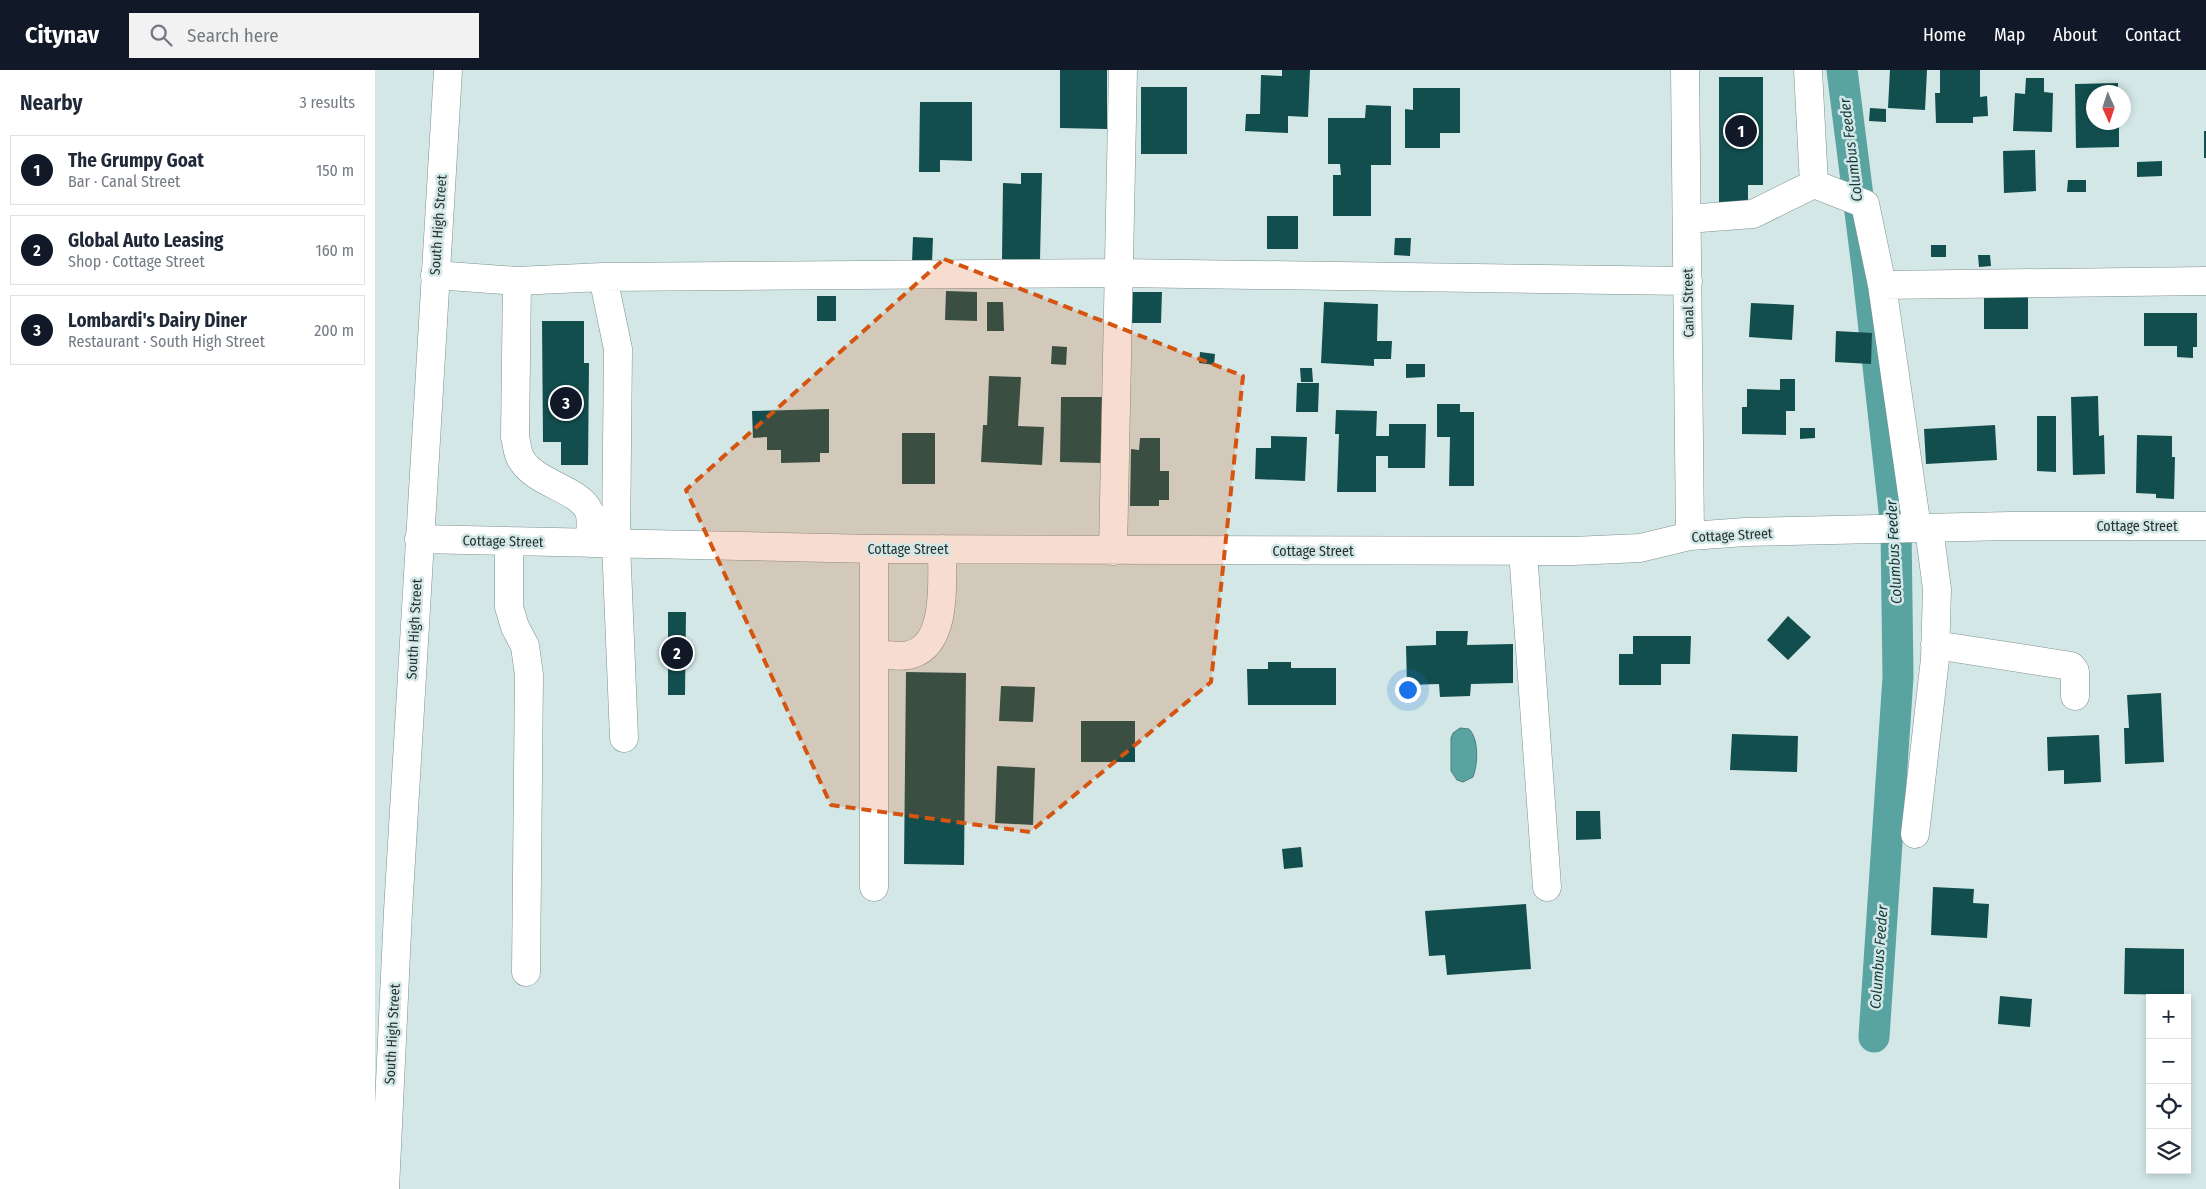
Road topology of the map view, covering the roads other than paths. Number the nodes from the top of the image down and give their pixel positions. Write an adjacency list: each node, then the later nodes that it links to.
1 (448, 70): 8 (main road, South High Street)
2 (1123, 70): 7 (main road)
3 (1685, 70): 6 (main road, Canal Street)
4 (1808, 70): 5 (main road)
5 (1814, 184): 6 (main road); 13 (main road)
6 (1687, 219): 12 (main road, Canal Street)
7 (1119, 273): 9 (main road); 12 (main road); 22 (main road)
8 (435, 275): 10 (main road); 17 (main road, South High Street)
9 (603, 276): 10 (main road); 19 (main road)
10 (517, 280): 19 (main road)
11 (2206, 280): 13 (main road)
12 (1688, 281): 16 (main road, Canal Street)
13 (1882, 285): 15 (main road)
14 (2206, 526): 15 (main road, Cottage Street)
15 (1923, 528): 16 (main road, Cottage Street); 24 (main road)
16 (1691, 536): 23 (main road, Cottage Street)
17 (419, 539): 18 (main road, Cottage Street); 32 (main road, South High Street)
18 (509, 541): 19 (main road, Cottage Street); 31 (main road)
19 (603, 543): 20 (main road, Cottage Street); 27 (main road)
20 (874, 549): 21 (main road, Cottage Street); 25 (main road)
21 (942, 549): 22 (main road, Cottage Street); 25 (main road)
22 (1113, 551): 23 (main road, Cottage Street)
23 (1523, 551): 29 (main road)
24 (1935, 645): 26 (main road); 28 (main road)
25 (874, 654): 30 (main road)
26 (2075, 696)
27 (624, 738)
28 (1915, 834)
29 (1547, 887)
30 (874, 888)
31 (526, 972)
32 (385, 1189)

